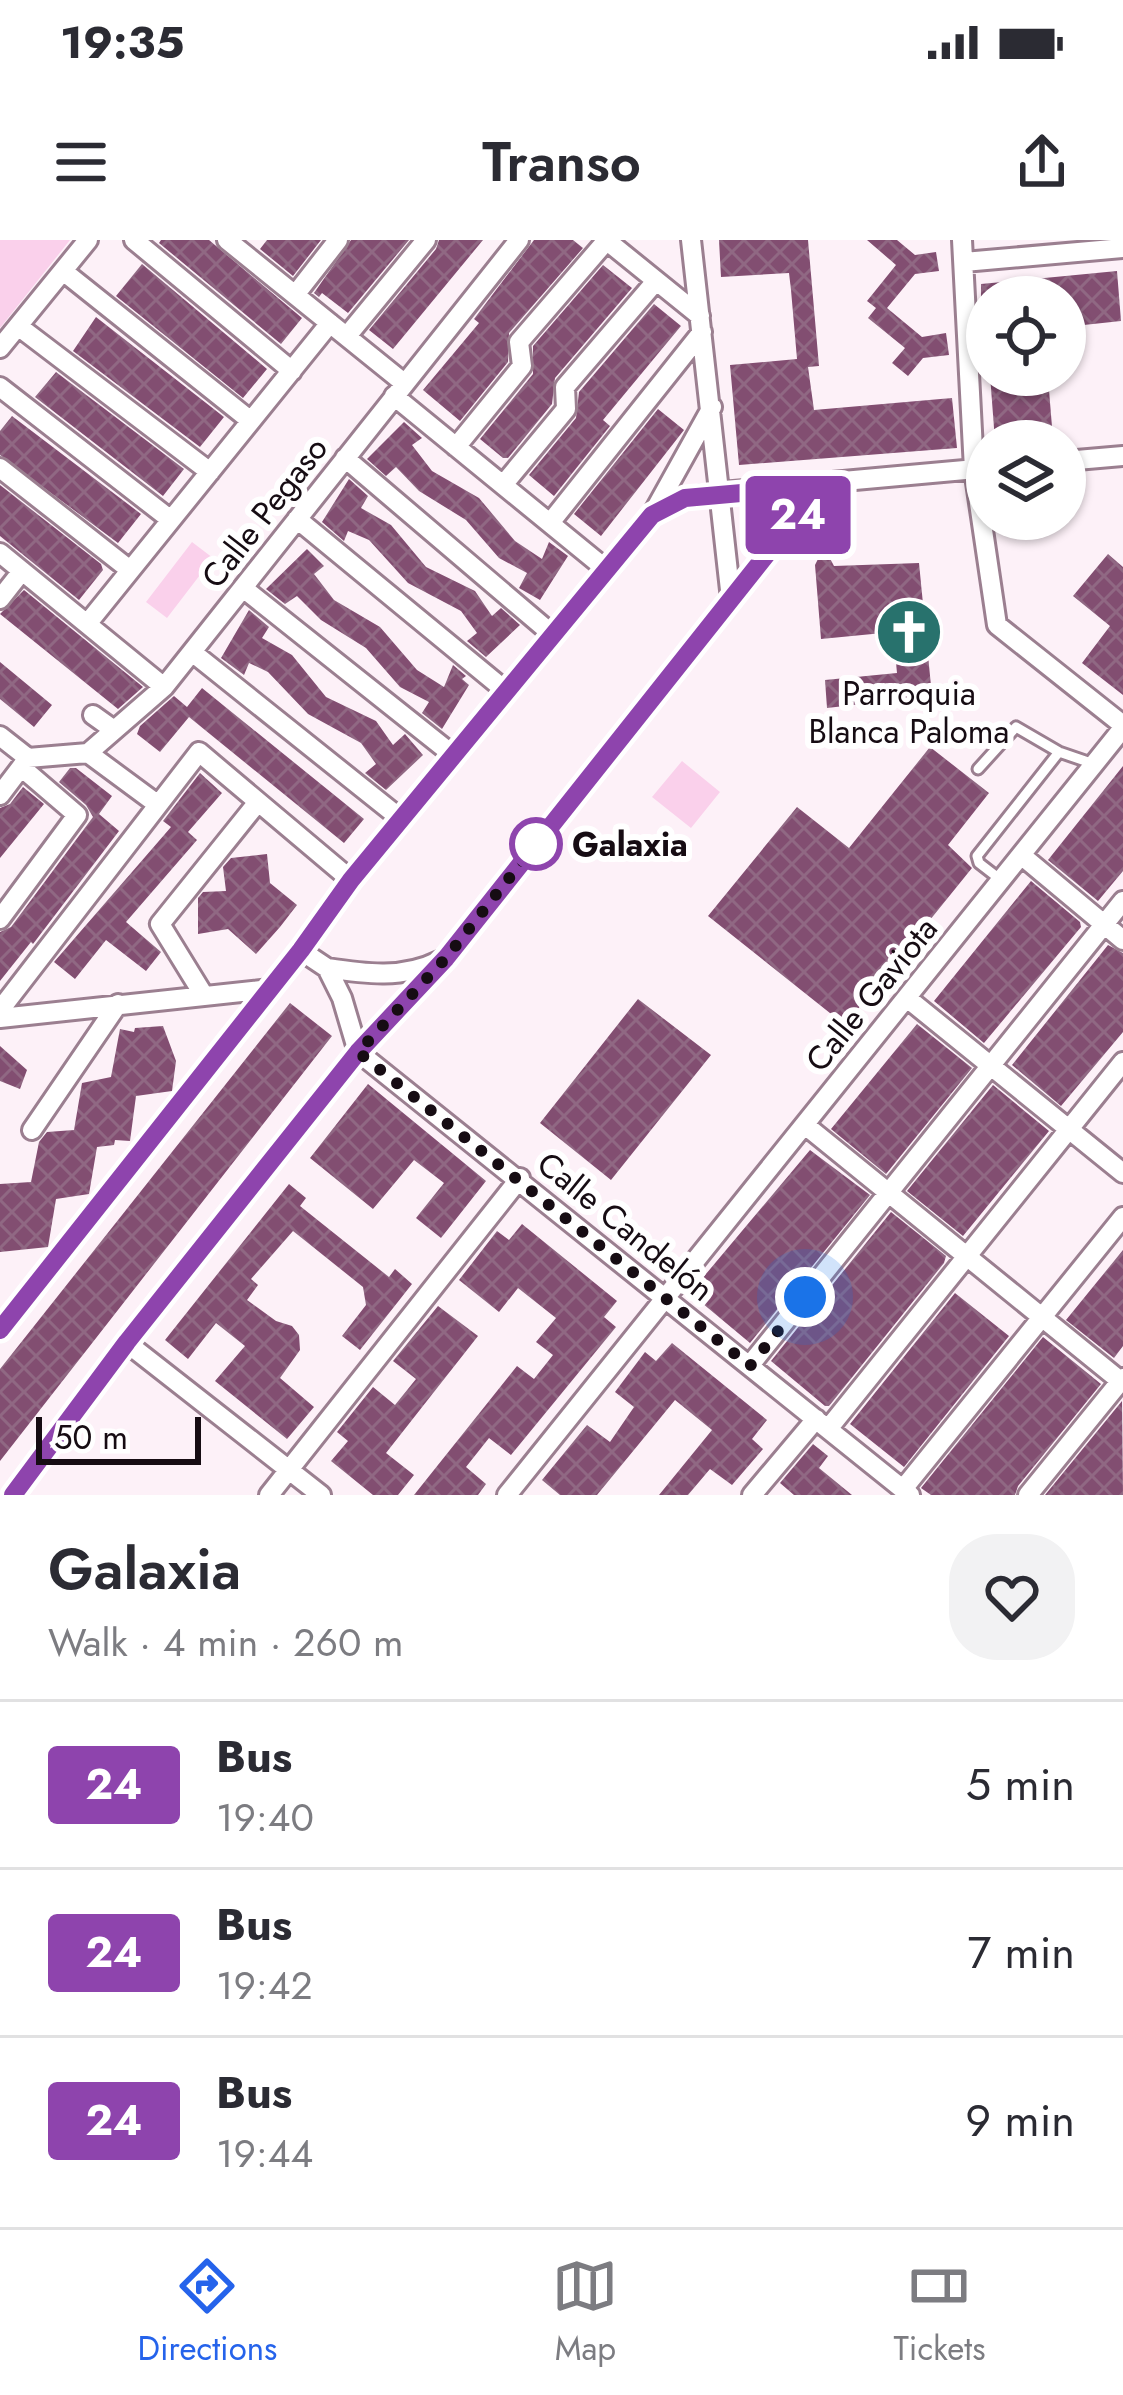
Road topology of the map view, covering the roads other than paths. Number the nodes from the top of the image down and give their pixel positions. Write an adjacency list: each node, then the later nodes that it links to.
1 (88, 240): 13 (street)
2 (134, 240): 21 (street)
3 (227, 240): 10 (street)
4 (338, 240): 15 (street)
5 (426, 240): 19 (street)
6 (518, 240): 23 (street, Calle Pegaso)
7 (607, 240): 14 (street); 27 (street)
8 (691, 240): 17 (street)
9 (962, 240): 12 (street)
10 (250, 247): 15 (street)
11 (1123, 248): 12 (street)
12 (964, 262): 25 (street)
13 (63, 272): 18 (street); 26 (street)
14 (656, 280): 17 (street); 34 (street)
15 (295, 295): 16 (street)
16 (330, 323): 19 (street); 21 (street)
17 (701, 324): 24 (street); 40 (street)
18 (18, 326): 20 (street); 33 (street)
19 (346, 336): 23 (street)
20 (0, 348)
21 (292, 370): 26 (street)
22 (0, 387): 38 (street)
23 (399, 390): 27 (street); 29 (street, Calle Pegaso)
24 (712, 407): 36 (street); 37 (street)
25 (977, 420)
26 (251, 421): 33 (street)
27 (456, 447): 34 (street)
28 (1123, 456): 30 (street)
29 (345, 458): 39 (street, Calle Pegaso); 50 (street)
30 (1086, 459)
31 (0, 468): 43 (street)
32 (966, 471): 35 (street)
33 (210, 472): 38 (street)
34 (503, 485): 40 (street)
35 (821, 486): 36 (street); 47 (street)
36 (722, 492): 37 (street); 47 (street)
37 (652, 515): 44 (street)
38 (171, 520): 43 (street)
39 (297, 520): 46 (street, Calle Pegaso); 53 (street)
40 (550, 523): 44 (street)
41 (988, 540): 55 (street)
42 (0, 553): 45 (street)
43 (130, 570): 49 (street)
44 (607, 570): 50 (street)
45 (22, 571): 48 (street); 49 (street)
46 (243, 588): 51 (street, Calle Pegaso); 60 (street)
47 (731, 598): 76 (street)
48 (0, 599)
49 (87, 624): 52 (street)
50 (553, 634): 53 (street)
51 (192, 652): 52 (street, Calle Pegaso); 67 (street)
52 (164, 687): 56 (street, Calle Pegaso)
53 (506, 691): 60 (street)
54 (93, 715): 56 (street)
55 (1123, 726): 62 (street, Calle Gaviota)
56 (114, 730): 59 (street, Calle Pegaso)
57 (0, 736): 61 (street)
58 (1059, 752): 62 (lane); 63 (lane); 70 (lane)
59 (88, 753): 61 (street); 66 (street)
60 (454, 755): 67 (street)
61 (24, 762): 64 (street); 72 (street)
62 (1094, 764): 68 (street, Calle Gaviota)
63 (978, 769)
64 (0, 795)
65 (258, 802): 66 (street); 69 (street); 79 (street)
66 (157, 804): 82 (street)
67 (401, 819): 69 (street)
68 (1021, 855): 70 (street, Calle Gaviota); 73 (street)
69 (351, 880): 75 (street)
70 (1001, 880): 80 (street, Calle Gaviota)
71 (1123, 901): 73 (street)
72 (0, 919)
73 (1104, 924): 74 (street); 85 (street)
74 (1123, 940)
75 (301, 950): 77 (street); 78 (street)
76 (446, 958): 77 (street); 83 (street)
77 (327, 968): 83 (street)
78 (270, 989): 79 (street); 96 (street)
79 (203, 994): 81 (street)
80 (908, 998): 85 (street); 86 (street, Calle Gaviota)
81 (118, 1004): 82 (street); 88 (street)
82 (0, 1014)
83 (358, 1052): 90 (street, Calle Candelón); 97 (street)
84 (1123, 1062): 87 (street)
85 (991, 1065): 87 (street); 91 (street)
86 (806, 1125): 91 (street); 94 (street, Calle Gaviota)
87 (1070, 1128): 89 (street); 93 (street)
88 (32, 1130)
89 (1123, 1173)
90 (520, 1178): 94 (street, Calle Candelón); 101 (street)
91 (889, 1193): 93 (street); 98 (street)
92 (1123, 1217): 95 (street)
93 (966, 1256): 95 (street); 100 (street)
94 (667, 1298): 98 (street, Calle Candelón); 106 (street, Calle Gaviota)
95 (1041, 1318): 99 (street); 102 (street)
96 (0, 1330)
97 (127, 1342): 101 (street); 103 (street)
98 (750, 1366): 100 (street, Calle Candelón)
99 (1122, 1381): 108 (street)
100 (822, 1424): 102 (street, Calle Candelón); 107 (street)
101 (289, 1469): 104 (street); 105 (street)
102 (907, 1492)
103 (13, 1495)
104 (269, 1495)
105 (321, 1495)
106 (507, 1495)
107 (752, 1495)
108 (1028, 1495)

